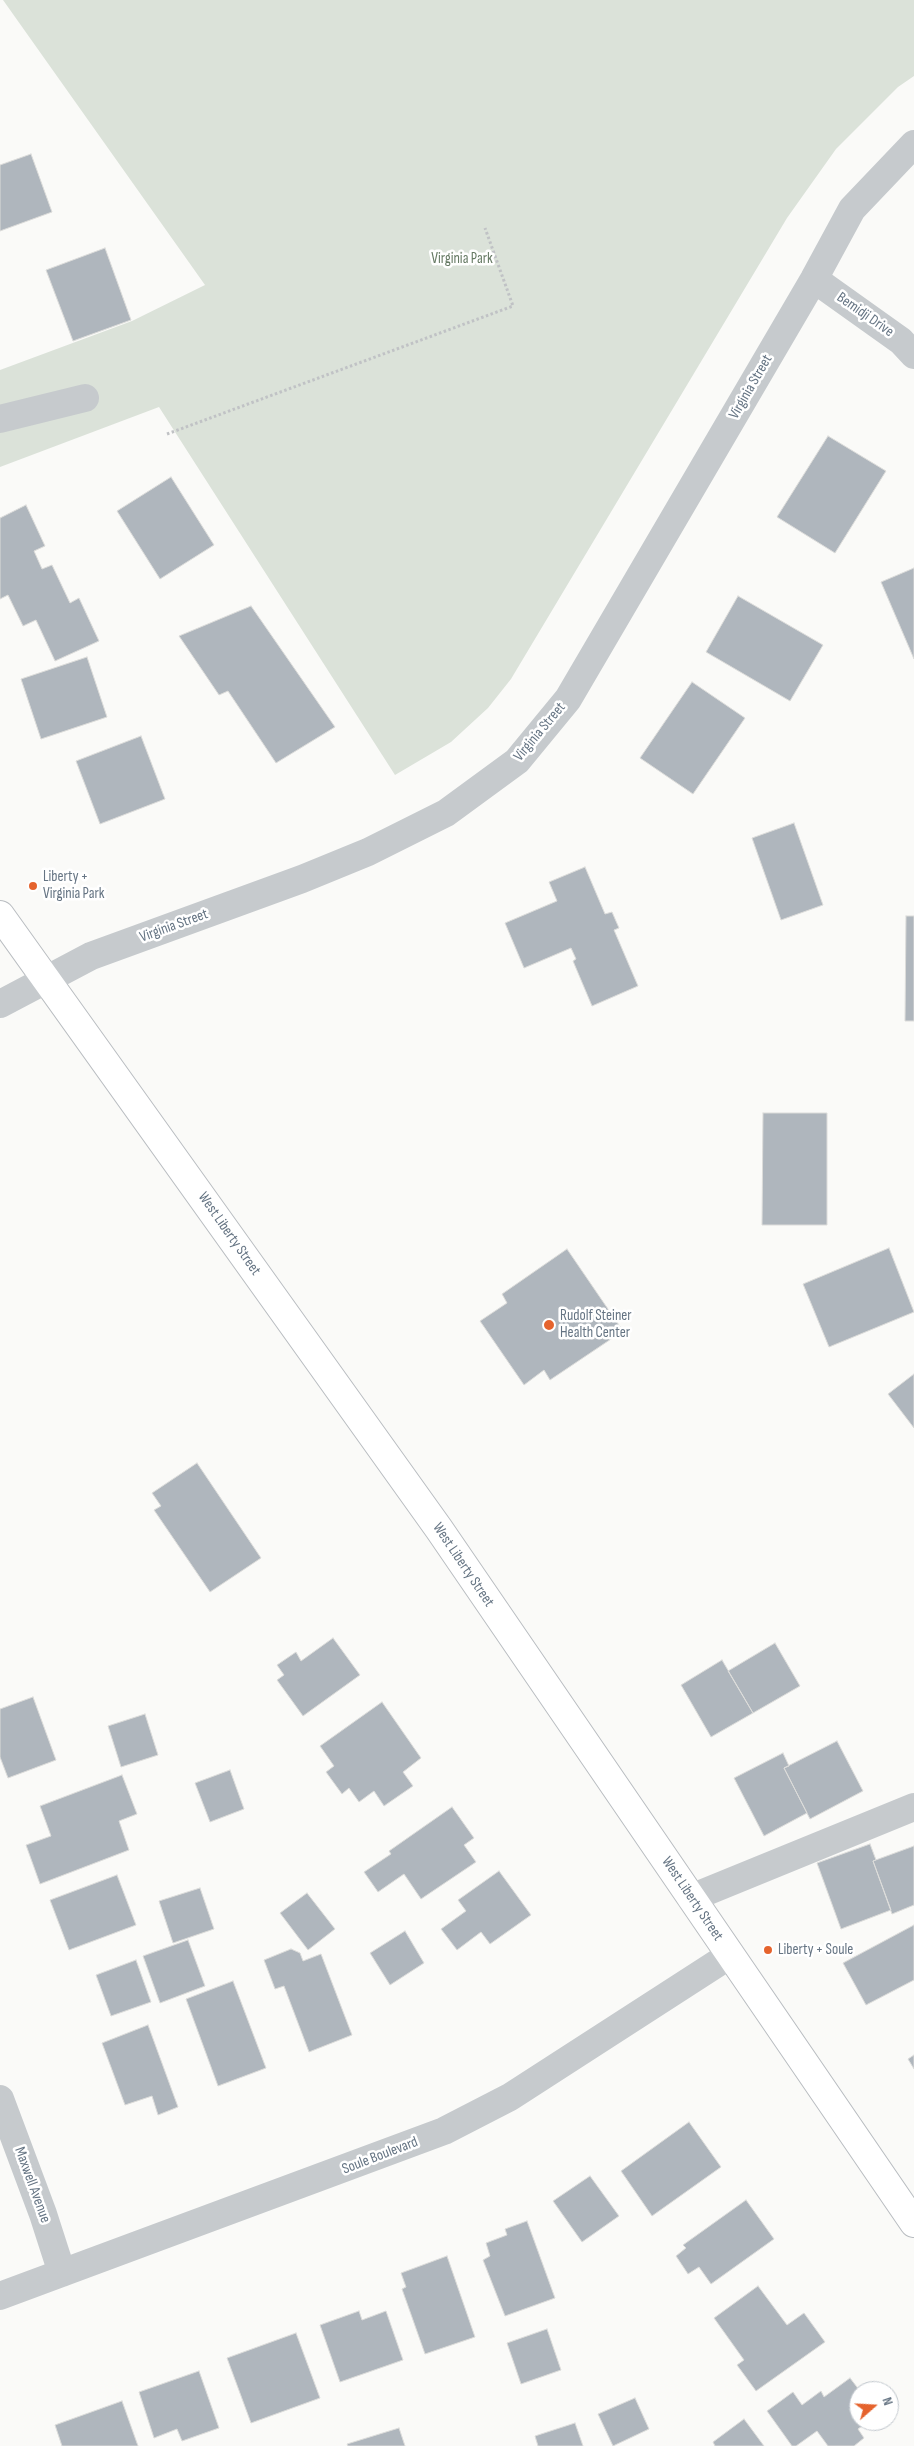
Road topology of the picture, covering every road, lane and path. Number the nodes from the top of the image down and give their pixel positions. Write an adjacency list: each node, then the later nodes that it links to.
1 (914, 144): 3 (street, Virginia Street)
2 (485, 228): 7 (path)
3 (814, 279): 4 (street, Bemidji Drive); 9 (street, Virginia Street)
4 (914, 355)
5 (85, 398): 6 (street)
6 (0, 419)
7 (167, 434)
8 (0, 915): 9 (main road, West Liberty Street)
9 (45, 979): 10 (street, Virginia Street); 12 (main road, West Liberty Street)
10 (0, 1004)
11 (914, 1807): 12 (street)
12 (691, 1898): 13 (main road, West Liberty Street)
13 (730, 1955): 15 (main road, West Liberty Street); 16 (street, Soule Boulevard)
14 (0, 2099): 16 (street, Maxwell Avenue)
15 (914, 2223)
16 (62, 2273): 17 (street, Soule Boulevard)
17 (0, 2296)

